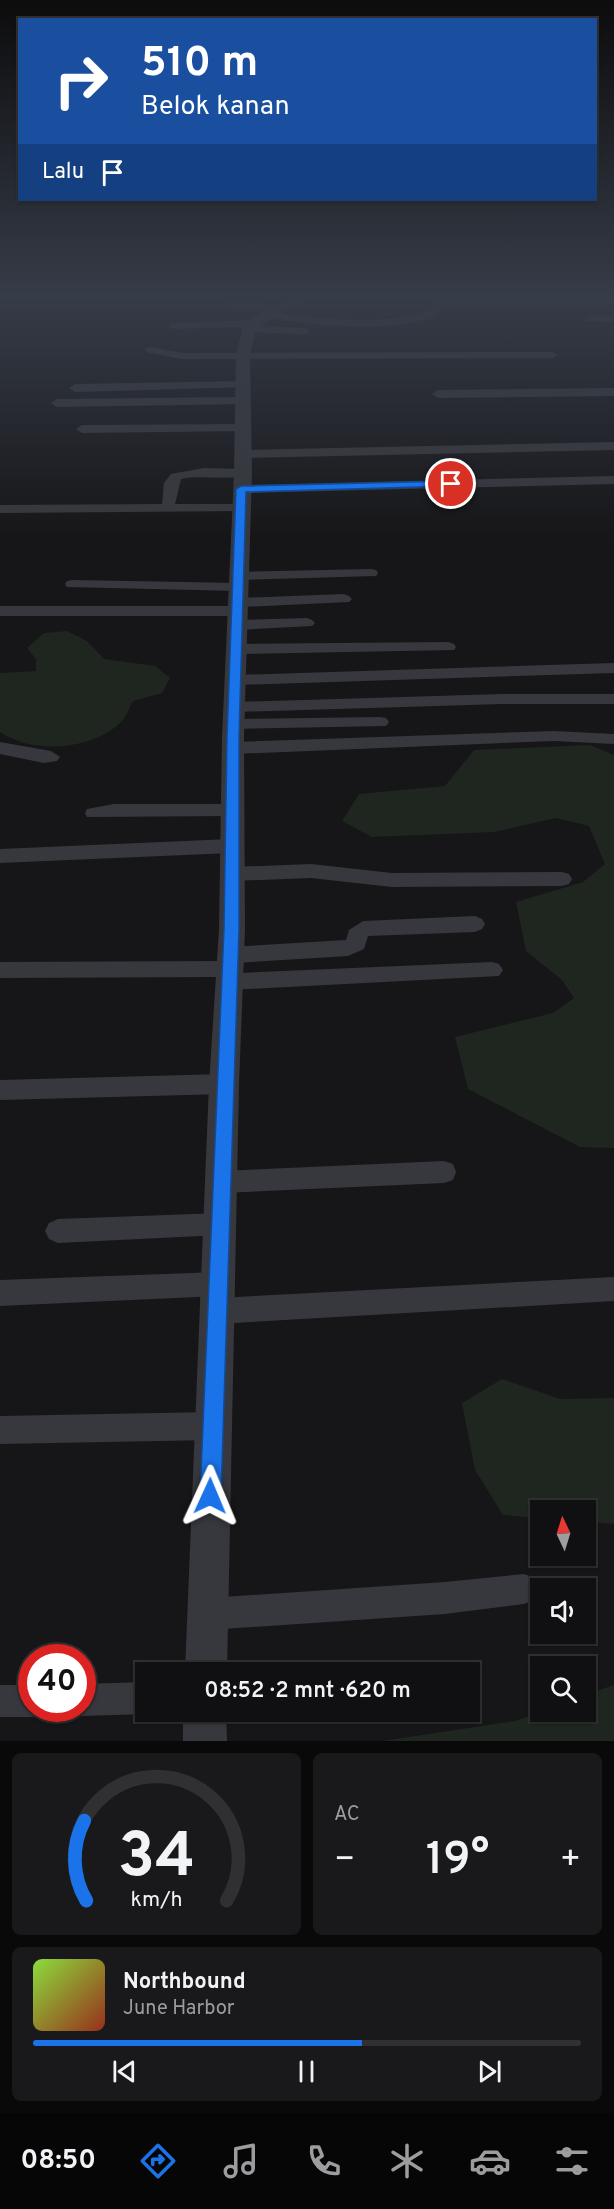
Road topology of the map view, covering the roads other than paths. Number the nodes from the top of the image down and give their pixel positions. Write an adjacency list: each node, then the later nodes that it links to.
1 (250, 375): 8 (street)
2 (75, 388): 8 (street)
3 (614, 392): 4 (street)
4 (438, 394)
5 (57, 403): 8 (street)
6 (82, 429): 8 (street)
7 (614, 446): 8 (street)
8 (242, 448): 9 (street); 10 (street); 10 (street); 15 (street)
9 (614, 480)
10 (168, 509): 11 (street)
11 (1, 511)
12 (371, 573): 15 (street)
13 (72, 584): 15 (street)
14 (344, 599): 15 (street)
15 (237, 608): 16 (street); 17 (street); 18 (street); 21 (street)
16 (0, 611)
17 (308, 623)
18 (448, 647)
19 (614, 668): 21 (street)
20 (614, 699): 21 (street)
21 (234, 715): 22 (street); 23 (street); 26 (street)
22 (380, 722)
23 (614, 739)
24 (0, 748): 25 (street)
25 (51, 757)
26 (232, 810): 27 (street); 28 (street)
27 (94, 813)
28 (231, 846): 29 (street); 30 (street)
29 (0, 856)
30 (231, 874): 31 (street); 33 (street)
31 (562, 879)
32 (475, 924): 33 (street)
33 (229, 968): 34 (street); 35 (street); 36 (street)
34 (0, 970)
35 (492, 970)
36 (224, 1084): 37 (street); 39 (street)
37 (0, 1090)
38 (444, 1172): 39 (street)
39 (223, 1182): 40 (street)
40 (221, 1224): 41 (street); 42 (street)
41 (58, 1231)
42 (219, 1284): 44 (street); 45 (street)
43 (614, 1289): 45 (street)
44 (0, 1293)
45 (218, 1311): 46 (street)
46 (212, 1426): 47 (street); 49 (street)
47 (0, 1430)
48 (524, 1589): 49 (street)
49 (208, 1614): 50 (street)
50 (206, 1662)
51 (135, 1698): 52 (street)
52 (96, 1700)
53 (0, 1701): 54 (street)
54 (18, 1701)
55 (205, 1722): 56 (street)
56 (205, 1741)

